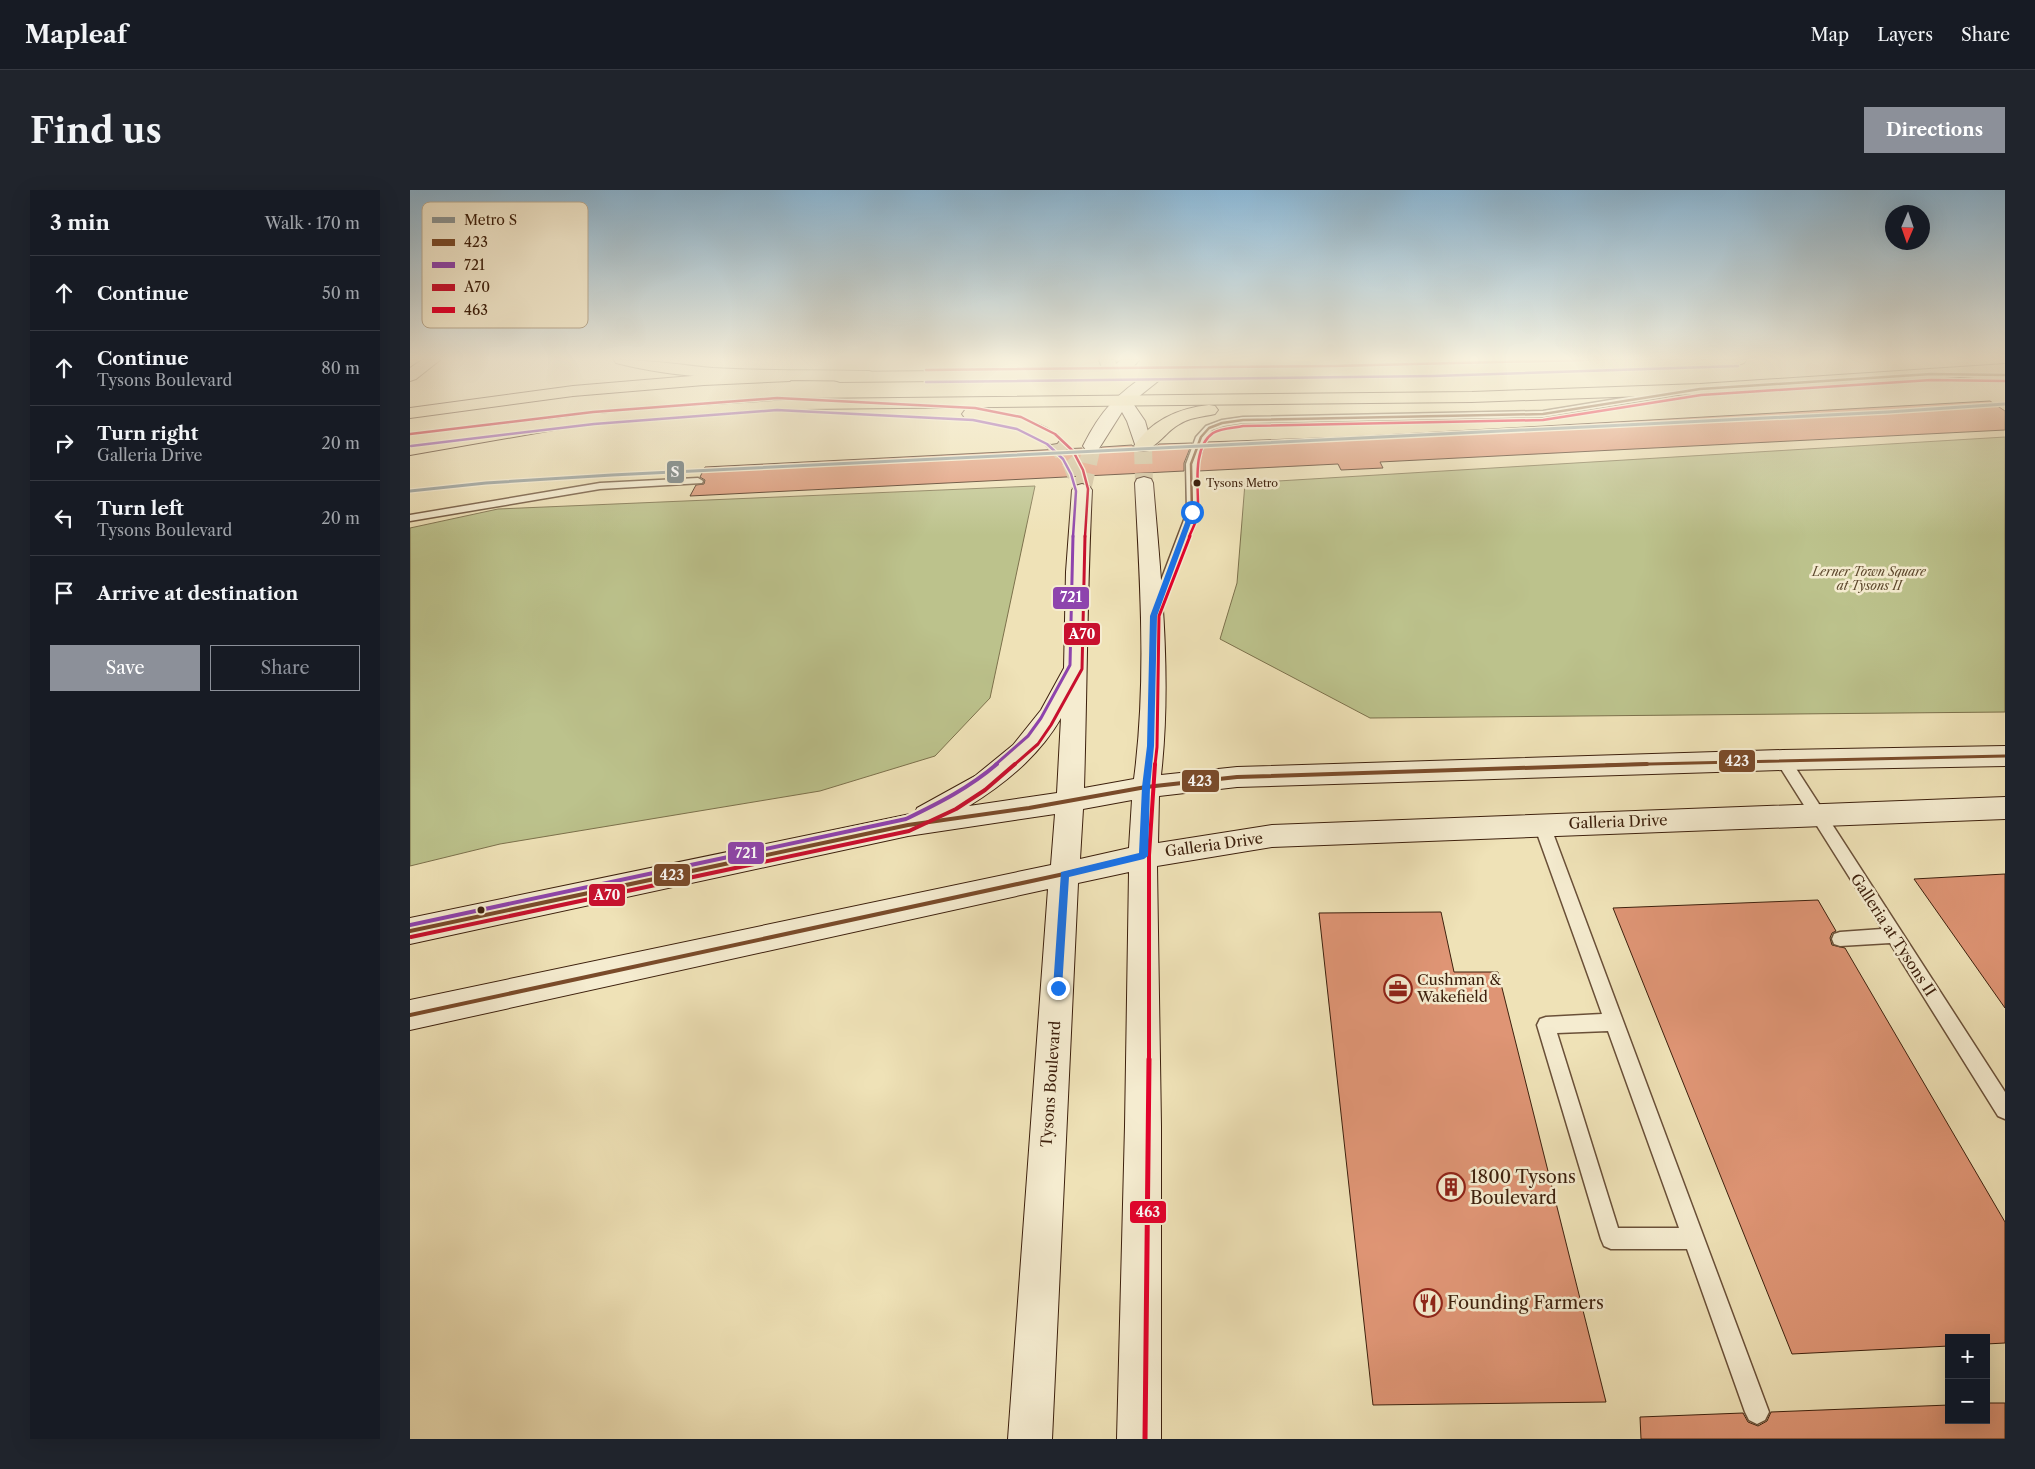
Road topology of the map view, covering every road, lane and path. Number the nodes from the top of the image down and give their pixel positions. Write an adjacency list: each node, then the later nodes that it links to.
1 (498, 418): 9 (main road)
2 (591, 418): 11 (main road)
3 (591, 418): 14 (main road)
4 (998, 418): 10 (main road)
5 (1109, 418): 12 (street)
6 (1135, 418): 13 (street)
7 (1175, 418): 13 (main road)
8 (1326, 418): 19 (lane)
9 (410, 430)
10 (1051, 439)
11 (410, 440)
12 (1092, 446)
13 (1142, 446)
14 (410, 450)
15 (698, 481): 18 (lane)
16 (1144, 483): 19 (street)
17 (1082, 490): 20 (street, Tysons Boulevard)
18 (410, 518)
19 (1153, 616): 23 (street)
20 (1076, 667): 24 (street, Tysons Boulevard); 28 (street)
21 (2005, 756): 22 (street)
22 (1783, 760): 23 (street); 26 (lane, Galleria at Tysons II)
23 (1146, 787): 24 (street); 29 (street)
24 (1070, 801): 28 (street); 30 (street, Tysons Boulevard)
25 (2005, 808): 26 (street, Galleria Drive)
26 (1817, 816): 27 (street, Galleria Drive); 32 (lane, Galleria at Tysons II)
27 (1542, 825): 29 (street, Galleria Drive); 35 (lane)
28 (908, 826): 31 (street)
29 (1144, 856): 30 (street, Galleria Drive); 40 (street)
30 (1064, 874): 34 (street, Galleria Drive); 39 (street, Tysons Boulevard)
31 (410, 931)
32 (1894, 936): 33 (lane); 36 (lane, Galleria at Tysons II)
33 (1840, 939)
34 (410, 1015)
35 (1615, 1022): 37 (lane); 37 (lane)
36 (2005, 1109)
37 (1694, 1238): 38 (lane)
38 (1757, 1412)
39 (1030, 1439)
40 (1139, 1439)

